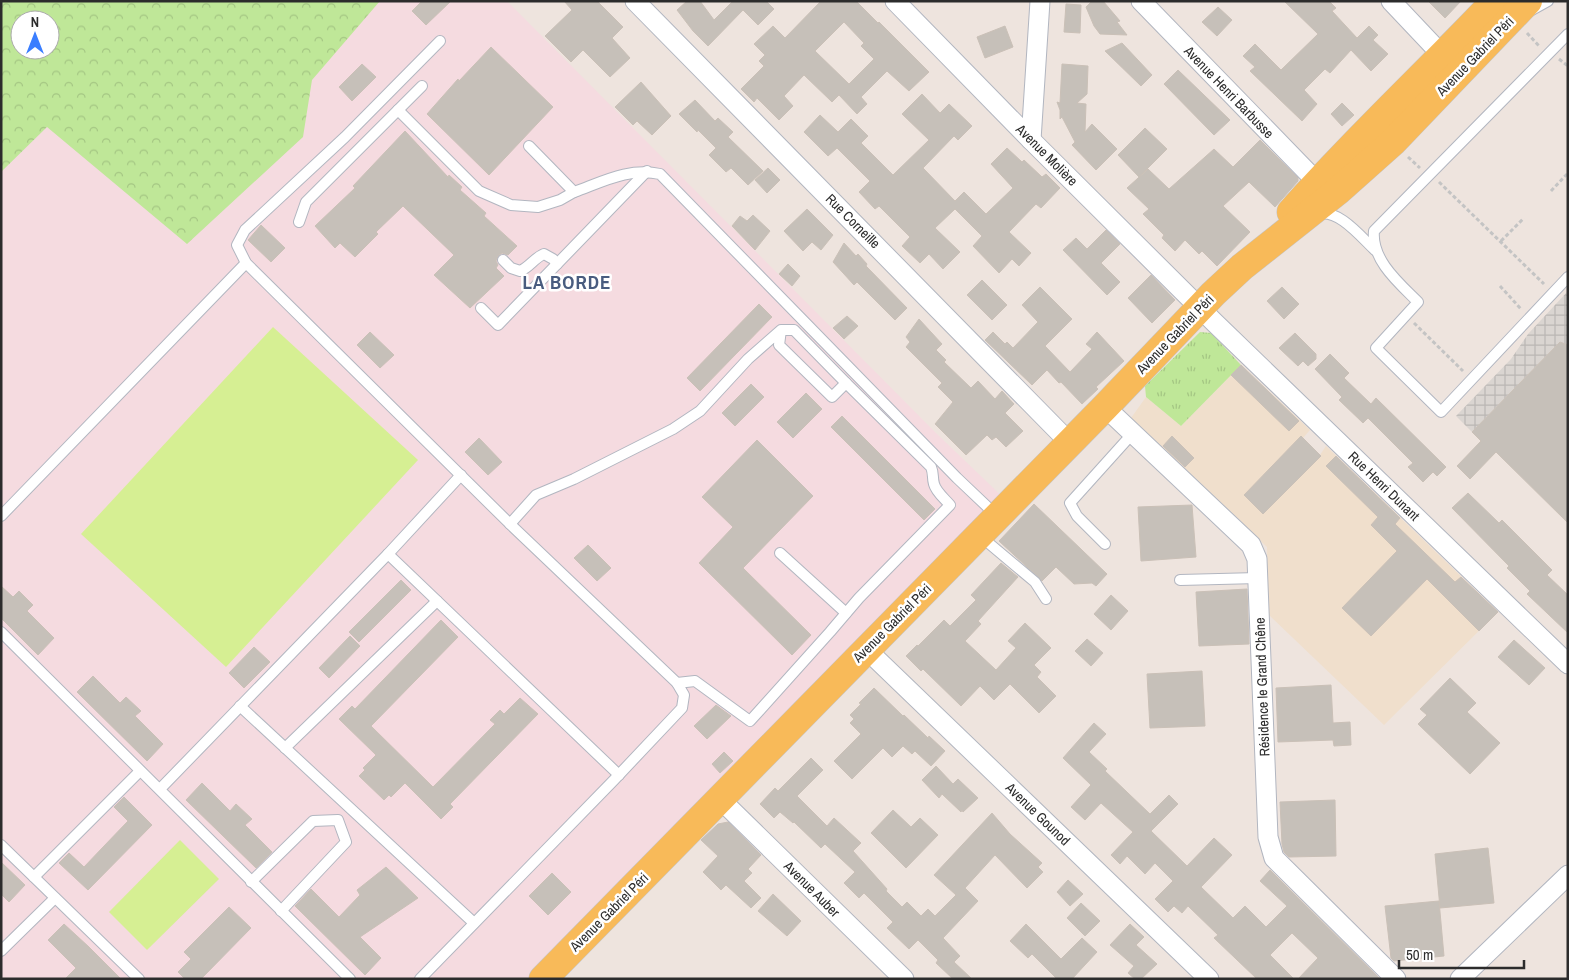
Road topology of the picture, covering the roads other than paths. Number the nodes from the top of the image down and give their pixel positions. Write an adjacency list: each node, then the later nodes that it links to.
1 (635, 1): 34 (street, Rue Corneille)
2 (895, 1): 15 (street, Avenue Molière)
3 (1040, 1): 15 (street)
4 (1142, 1): 18 (street, Avenue Henri Barbusse)
5 (1391, 1): 12 (street)
6 (1495, 1): 12 (main road, Avenue Gabriel Péri)
7 (1528, 1): 9 (main road, Avenue Gabriel Péri)
8 (1548, 1): 9 (lane)
9 (1513, 30): 20 (main road, Avenue Gabriel Péri)
10 (1568, 34): 22 (lane)
11 (440, 41): 24 (lane)
12 (1443, 56): 18 (main road, Avenue Gabriel Péri)
13 (422, 86): 14 (lane)
14 (398, 110): 19 (lane); 21 (lane)
15 (1031, 140): 28 (street, Avenue Molière)
16 (529, 146): 19 (lane)
17 (647, 171): 19 (lane); 25 (lane); 37 (lane)
18 (1317, 182): 26 (main road, Avenue Gabriel Péri)
19 (574, 192)
20 (1302, 219): 22 (lane); 26 (main road, Avenue Gabriel Péri)
21 (300, 222)
22 (1376, 251): 27 (lane)
23 (503, 260): 25 (lane)
24 (246, 263): 35 (lane); 36 (lane)
25 (558, 264): 29 (lane)
26 (1242, 268): 28 (main road, Avenue Gabriel Péri)
27 (1568, 278)
28 (1201, 307): 32 (main road, Avenue Gabriel Péri); 50 (street, Rue Henri Dunant)
29 (481, 308)
30 (781, 330): 31 (lane); 31 (lane); 38 (lane)
31 (846, 383): 47 (lane)
32 (1105, 407): 33 (street, Résidence le Grand Chêne); 34 (main road, Avenue Gabriel Péri)
33 (1133, 433): 40 (lane); 43 (street, Résidence le Grand Chêne)
34 (1069, 442): 37 (main road, Avenue Gabriel Péri)
35 (461, 476): 38 (lane); 42 (lane)
36 (1, 516)
37 (997, 516): 39 (main road, Avenue Gabriel Péri)
38 (510, 524): 51 (lane)
39 (978, 535): 45 (lane); 49 (main road, Avenue Gabriel Péri)
40 (1105, 544)
41 (780, 553): 47 (lane)
42 (388, 554): 46 (lane); 52 (lane)
43 (1258, 578): 44 (lane); 74 (street, Résidence le Grand Chêne)
44 (1180, 580)
45 (1046, 599)
46 (437, 600): 53 (lane); 55 (lane)
47 (846, 613): 51 (lane)
48 (1, 632): 54 (lane)
49 (866, 649): 57 (main road, Avenue Gabriel Péri); 73 (street, Avenue Gounod)
50 (1568, 664)
51 (677, 683): 55 (lane)
52 (240, 706): 53 (lane); 56 (lane)
53 (285, 748): 58 (lane)
54 (140, 770): 56 (lane); 62 (lane)
55 (619, 775): 66 (lane)
56 (160, 789): 63 (lane)
57 (720, 798): 71 (main road, Avenue Gabriel Péri); 72 (street, Avenue Auber)
58 (349, 807): 59 (lane); 66 (lane)
59 (338, 820): 63 (lane); 65 (lane)
60 (1, 845): 62 (lane)
61 (1568, 875): 75 (street)
62 (34, 877): 64 (lane)
63 (251, 882): 65 (lane)
64 (55, 898): 67 (lane); 68 (lane)
65 (281, 911): 69 (lane)
66 (474, 923): 70 (lane)
67 (1, 951)
68 (139, 979)
69 (350, 979)
70 (420, 979)
71 (543, 979)
72 (904, 979)
73 (1209, 979)
74 (1396, 979)
75 (1460, 979)

